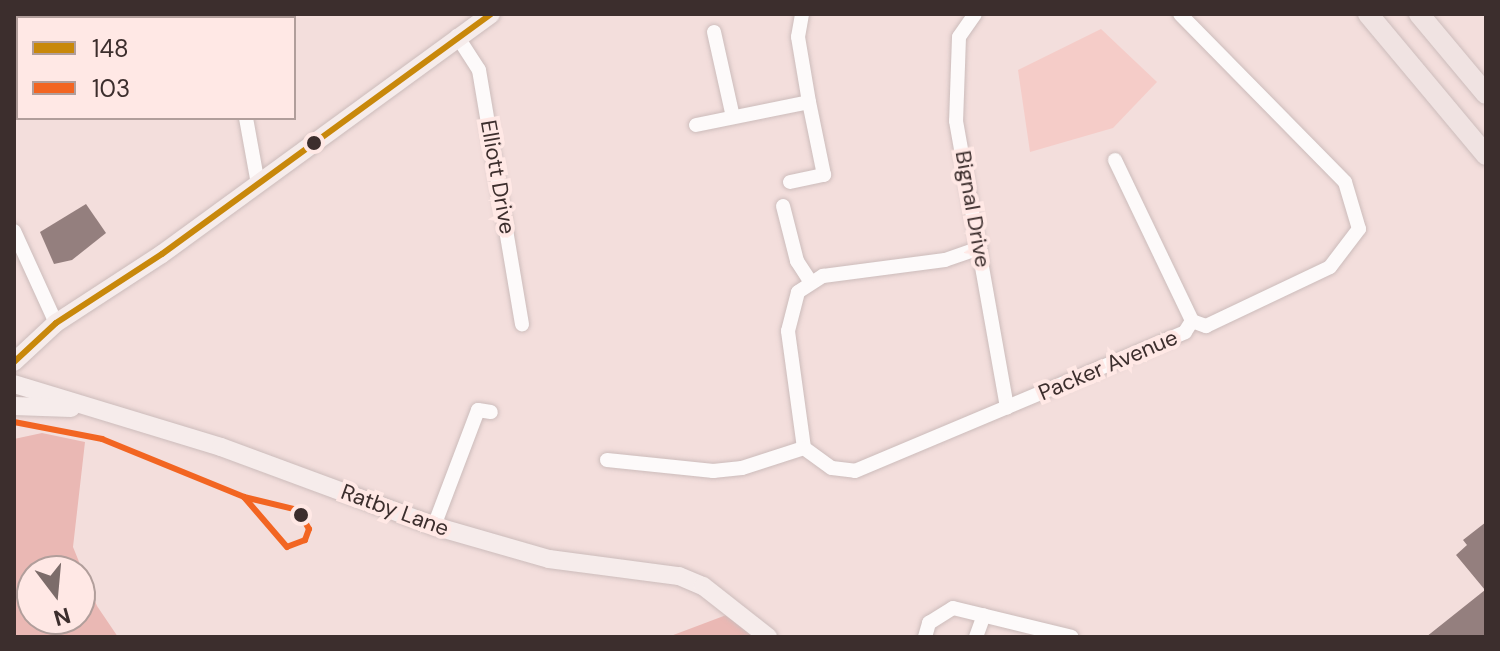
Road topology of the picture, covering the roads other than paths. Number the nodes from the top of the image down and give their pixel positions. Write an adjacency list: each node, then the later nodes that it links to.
1 (491, 14): 8 (main road)
2 (802, 14): 10 (street)
3 (975, 14): 20 (street, Bignal Drive)
4 (1180, 14): 22 (street, Packer Avenue)
5 (1368, 14): 14 (highway)
6 (1419, 14): 9 (highway)
7 (714, 32): 11 (street)
8 (457, 36): 17 (main road); 24 (street, Elliott Drive)
9 (1486, 94)
10 (809, 102): 11 (street); 16 (street)
11 (733, 117): 13 (street)
12 (246, 120): 17 (street)
13 (696, 125)
14 (1486, 155)
15 (1115, 160): 22 (street)
16 (790, 182)
17 (258, 184): 23 (main road)
18 (783, 206): 21 (street)
19 (14, 231): 23 (street)
20 (980, 248): 21 (street); 28 (street, Bignal Drive)
21 (810, 281): 31 (street)
22 (1192, 321): 28 (street, Packer Avenue)
23 (56, 323): 25 (main road)
24 (522, 324)
25 (14, 362)
26 (14, 384): 29 (main road, Ratby Lane)
27 (14, 406): 29 (main road)
28 (1007, 408): 31 (street, Packer Avenue)
29 (105, 411): 33 (main road, Ratby Lane)
30 (491, 412): 33 (street)
31 (804, 448): 32 (street)
32 (607, 460)
33 (434, 526): 36 (main road, Ratby Lane)
34 (984, 615): 35 (street); 37 (street); 38 (street)
35 (1062, 636)
36 (768, 637)
37 (925, 637)
38 (976, 637)

